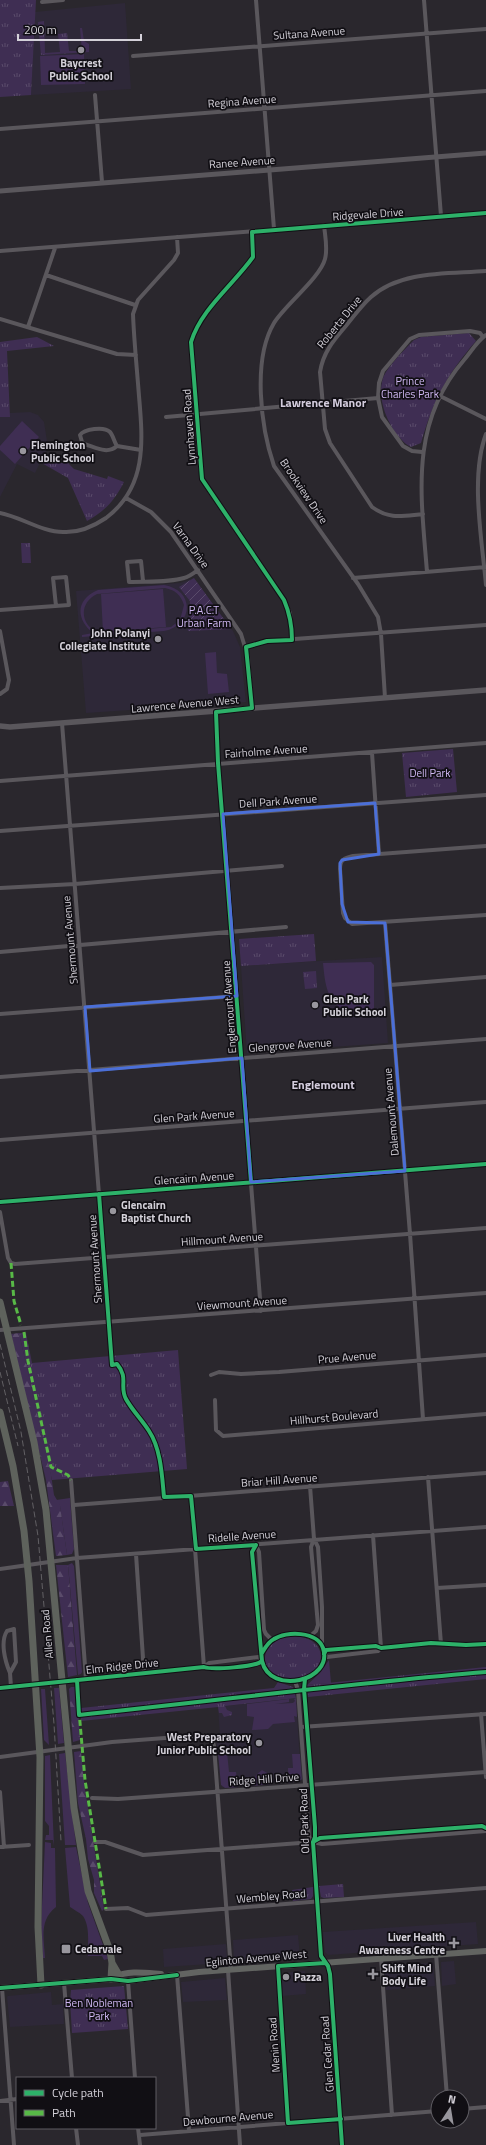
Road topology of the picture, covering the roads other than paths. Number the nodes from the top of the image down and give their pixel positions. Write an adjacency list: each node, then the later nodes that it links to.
1 (63, 0): 4 (street)
2 (256, 0): 7 (street)
3 (424, 0): 6 (street)
4 (42, 2)
5 (486, 29): 6 (street, Sultana Avenue)
6 (426, 34): 7 (street, Sultana Avenue); 11 (street)
7 (259, 45): 8 (street, Sultana Avenue); 12 (street)
8 (132, 56)
9 (486, 91): 11 (street, Regina Avenue)
10 (95, 95): 13 (street)
11 (431, 96): 12 (street, Regina Avenue); 16 (street)
12 (264, 108): 13 (street, Regina Avenue); 17 (street)
13 (97, 121): 14 (street, Regina Avenue); 18 (street)
14 (0, 129)
15 (486, 153): 16 (street, Ranee Avenue)
16 (436, 157): 17 (street, Ranee Avenue); 21 (street)
17 (268, 170): 18 (street, Ranee Avenue); 23 (street)
18 (102, 182): 19 (street, Ranee Avenue)
19 (0, 191)
20 (486, 213): 21 (street, Ridgevale Drive)
21 (441, 216): 22 (street, Ridgevale Drive)
22 (324, 225): 23 (street, Ridgevale Drive); 38 (street, Brookview Drive)
23 (274, 229): 24 (street, Ridgevale Drive)
24 (252, 232): 25 (street, Ridgevale Drive); 39 (street, Lynnhaven Road)
25 (177, 237): 26 (street, Ridgevale Drive); 30 (street)
26 (55, 248): 27 (street, Ridgevale Drive); 29 (street)
27 (0, 251)
28 (486, 271): 37 (street, Roberta Drive)
29 (46, 275): 30 (street); 32 (street)
30 (135, 305): 34 (street)
31 (0, 318): 32 (street)
32 (28, 327): 34 (street)
33 (485, 336): 35 (street); 36 (street)
34 (136, 355): 44 (street)
35 (440, 396): 41 (street); 45 (street)
36 (378, 398): 37 (street); 45 (street)
37 (322, 403): 38 (street); 48 (street, Roberta Drive)
38 (263, 408): 39 (street); 52 (street, Brookview Drive)
39 (197, 414): 40 (street); 60 (street, Lynnhaven Road)
40 (166, 417)
41 (486, 419)
42 (486, 434): 49 (street)
43 (117, 446): 43 (street); 44 (street)
44 (141, 450): 46 (street)
45 (422, 452): 48 (street)
46 (126, 498): 47 (street); 50 (street, Varna Drive)
47 (0, 513)
48 (423, 514): 51 (street)
49 (485, 567): 51 (street); 54 (street)
50 (198, 570): 53 (street); 65 (street, Varna Drive)
51 (427, 572): 52 (street)
52 (353, 578): 59 (street, Brookview Drive)
53 (143, 581): 53 (street)
54 (486, 585)
55 (56, 606): 55 (street); 56 (street)
56 (0, 610)
57 (486, 625): 59 (street)
58 (0, 631): 63 (street)
59 (381, 634): 60 (street); 64 (street, Brookview Drive)
60 (292, 640): 61 (street)
61 (268, 641)
62 (486, 690): 64 (main road, Lawrence Avenue West)
63 (0, 694)
64 (385, 698): 65 (main road, Lawrence Avenue West)
65 (252, 708): 66 (main road, Lawrence Avenue West)
66 (216, 712): 67 (main road, Lawrence Avenue West); 71 (street, Englemount Avenue)
67 (62, 723): 68 (main road, Lawrence Avenue West); 72 (street, Shermount Avenue)
68 (2, 728)
69 (486, 743): 70 (street, Fairholme Avenue)
70 (372, 753): 71 (street, Fairholme Avenue); 75 (street)
71 (218, 763): 72 (street, Fairholme Avenue); 76 (street, Englemount Avenue)
72 (65, 776): 73 (street, Fairholme Avenue); 77 (street, Shermount Avenue)
73 (0, 781)
74 (486, 795): 75 (street, Dell Park Avenue)
75 (375, 803): 76 (street, Dell Park Avenue); 80 (street)
76 (223, 814): 77 (street, Dell Park Avenue); 82 (street, Englemount Avenue)
77 (70, 825): 78 (street, Dell Park Avenue); 83 (street, Shermount Avenue)
78 (0, 831)
79 (486, 846): 80 (street)
80 (379, 854): 86 (street)
81 (282, 866): 82 (street)
82 (228, 871): 83 (street); 88 (street, Englemount Avenue)
83 (75, 884): 84 (street); 89 (street, Shermount Avenue)
84 (0, 888)
85 (486, 915): 86 (street)
86 (385, 923): 92 (street, Dalemount Avenue)
87 (286, 927): 88 (street)
88 (233, 933): 89 (street); 93 (street, Englemount Avenue)
89 (80, 945): 90 (street); 94 (street, Shermount Avenue)
90 (0, 952)
91 (486, 977): 92 (street)
92 (390, 985): 97 (street, Dalemount Avenue)
93 (237, 996): 94 (street); 98 (street, Englemount Avenue)
94 (85, 1007): 95 (street); 99 (street, Shermount Avenue)
95 (0, 1014)
96 (486, 1039): 97 (street, Glengrove Avenue)
97 (394, 1046): 98 (street, Glengrove Avenue); 102 (street, Dalemount Avenue)
98 (242, 1058): 99 (street, Glengrove Avenue); 103 (street, Englemount Avenue)
99 (90, 1071): 100 (street, Glengrove Avenue); 104 (street, Shermount Avenue)
100 (0, 1078)
101 (486, 1102): 102 (street, Glen Park Avenue)
102 (399, 1109): 103 (street, Glen Park Avenue); 107 (street, Dalemount Avenue)
103 (247, 1121): 104 (street, Glen Park Avenue); 108 (street, Englemount Avenue)
104 (95, 1133): 105 (street, Glen Park Avenue); 109 (street, Shermount Avenue)
105 (0, 1140)
106 (486, 1164): 107 (street, Glencairn Avenue)
107 (405, 1171): 108 (street, Glencairn Avenue); 113 (street, Dalemount Avenue)
108 (251, 1182): 109 (street, Glencairn Avenue); 114 (street, Englemount Avenue)
109 (99, 1194): 110 (street, Glencairn Avenue); 115 (street, Shermount Avenue)
110 (0, 1202)
111 (0, 1212): 115 (street, Hillmount Avenue)
112 (486, 1228): 113 (street, Hillmount Avenue)
113 (410, 1234): 114 (street, Hillmount Avenue); 117 (street, Dalemount Avenue)
114 (257, 1246): 115 (street, Hillmount Avenue); 119 (street, Englemount Avenue)
115 (104, 1258): 120 (street, Shermount Avenue)
116 (486, 1293): 117 (street, Viewmount Avenue)
117 (415, 1299): 119 (street, Viewmount Avenue); 123 (street, Dalemount Avenue)
118 (0, 1302): 202 (highway, Allen Road)
119 (261, 1311): 120 (street, Viewmount Avenue)
120 (109, 1322): 121 (street, Viewmount Avenue)
121 (0, 1330)
122 (486, 1355): 123 (street, Prue Avenue)
123 (419, 1360): 124 (street, Prue Avenue); 128 (street, Dalemount Avenue)
124 (211, 1375)
125 (215, 1400): 128 (street, Hillhurst Boulevard)
126 (0, 1412): 211 (highway, Allen Road)
127 (486, 1414): 128 (street, Hillhurst Boulevard)
128 (423, 1419)
129 (162, 1473): 135 (street)
130 (486, 1473): 131 (street, Briar Hill Avenue)
131 (428, 1477): 133 (street, Briar Hill Avenue); 138 (street)
132 (71, 1480): 136 (street)
133 (310, 1486): 134 (street, Briar Hill Avenue); 140 (street)
134 (191, 1496): 135 (street, Briar Hill Avenue); 142 (street)
135 (164, 1497): 136 (street, Briar Hill Avenue)
136 (74, 1505): 144 (street)
137 (486, 1527): 138 (street, Ridelle Avenue)
138 (432, 1531): 139 (street, Ridelle Avenue); 147 (street)
139 (374, 1535): 140 (street, Ridelle Avenue); 157 (street)
140 (314, 1539): 141 (street, Ridelle Avenue); 150 (street); 151 (street)
141 (256, 1545): 142 (street, Ridelle Avenue); 148 (street); 149 (street)
142 (196, 1549): 143 (street, Ridelle Avenue); 165 (street)
143 (136, 1554): 144 (street, Ridelle Avenue); 167 (street)
144 (78, 1558): 145 (street, Ridelle Avenue); 168 (street)
145 (0, 1568)
146 (486, 1585): 147 (street)
147 (437, 1588): 154 (street)
148 (256, 1600): 149 (street); 159 (street)
149 (262, 1600): 153 (street)
150 (322, 1607): 151 (street); 156 (street)
151 (316, 1608): 152 (street)
152 (309, 1637): 153 (street); 156 (street)
153 (272, 1640): 159 (street)
154 (441, 1644): 155 (street); 157 (street)
155 (486, 1644)
156 (322, 1647): 160 (street)
157 (381, 1648): 158 (street); 161 (street)
158 (345, 1649): 160 (street); 161 (street)
159 (262, 1653): 163 (street)
160 (324, 1654): 161 (street); 169 (street)
161 (345, 1654)
162 (244, 1659): 163 (street, Elm Ridge Drive); 164 (street); 165 (street, Elm Ridge Drive)
163 (262, 1661): 164 (street, Elm Ridge Drive); 170 (street)
164 (245, 1666): 165 (street, Elm Ridge Drive)
165 (204, 1667): 167 (street, Elm Ridge Drive)
166 (10, 1672): 166 (street); 171 (street)
167 (144, 1673): 168 (street, Elm Ridge Drive)
168 (86, 1679): 171 (street, Elm Ridge Drive)
169 (305, 1679): 170 (street); 175 (street, Old Park Road)
170 (295, 1681): 174 (street, Old Park Road)
171 (11, 1687): 172 (street, Elm Ridge Drive)
172 (0, 1688)
173 (484, 1714): 175 (street); 177 (street)
174 (301, 1727): 175 (street); 180 (street, Old Park Road)
175 (307, 1727): 179 (street, Old Park Road)
176 (0, 1757): 182 (street)
177 (486, 1772): 178 (street); 179 (street, Ridge Hill Drive)
178 (486, 1777)
179 (312, 1784): 180 (street, Ridge Hill Drive); 190 (street, Old Park Road)
180 (306, 1785): 182 (street, Ridge Hill Drive); 190 (street, Old Park Road)
181 (0, 1792): 192 (street)
182 (218, 1792): 183 (street, Ridge Hill Drive); 193 (street)
183 (92, 1798)
184 (486, 1829): 185 (street); 187 (street)
185 (436, 1830): 186 (street); 187 (street)
186 (365, 1835): 188 (street); 190 (street)
187 (436, 1835): 188 (street)
188 (366, 1841): 190 (street)
189 (95, 1842): 193 (street)
190 (313, 1842): 193 (street); 195 (street, Old Park Road)
191 (30, 1845): 192 (street)
192 (2, 1847)
193 (222, 1850): 196 (street)
194 (486, 1888): 195 (street, Wembley Road)
195 (317, 1901): 196 (street, Wembley Road); 201 (street, Old Park Road)
196 (227, 1908): 197 (street, Wembley Road); 204 (street)
197 (106, 1909)
198 (486, 1951): 199 (main road, Eglinton Avenue West)
199 (436, 1954): 200 (main road, Eglinton Avenue West); 215 (street)
200 (381, 1958): 201 (main road, Eglinton Avenue West); 222 (street)
201 (325, 1962): 203 (main road, Eglinton Avenue West); 223 (street, Glen Cedar Road)
202 (112, 1963): 206 (highway); 208 (highway)
203 (278, 1966): 204 (main road, Eglinton Avenue West); 224 (street, Menin Road)
204 (229, 1970): 207 (main road, Eglinton Avenue West); 225 (street)
205 (135, 1974): 206 (main road, Eglinton Avenue West); 207 (main road, Eglinton Avenue West); 209 (main road)
206 (119, 1975): 208 (main road, Eglinton Avenue West)
207 (174, 1975): 209 (main road, Eglinton Avenue West); 228 (street)
208 (111, 1979): 209 (main road, Eglinton Avenue West); 210 (main road, Eglinton Avenue West)
209 (128, 1981): 214 (street)
210 (64, 1983): 211 (main road, Eglinton Avenue West); 213 (street)
211 (41, 1985): 212 (main road, Eglinton Avenue West)
212 (1, 1988): 217 (street)
213 (72, 2077)
214 (135, 2077)
215 (446, 2089)
216 (16, 2099): 217 (street)
217 (11, 2100): 218 (street); 230 (street)
218 (0, 2101)
219 (486, 2107): 220 (street)
220 (470, 2108)
221 (430, 2112): 222 (street, Dewbourne Avenue)
222 (392, 2115): 223 (street, Dewbourne Avenue)
223 (341, 2119): 224 (street, Dewbourne Avenue); 234 (street, Glen Cedar Road)
224 (288, 2123): 225 (street, Dewbourne Avenue)
225 (239, 2126): 228 (street, Dewbourne Avenue); 233 (street)
226 (76, 2129): 231 (street)
227 (138, 2129): 229 (street)
228 (189, 2130): 229 (street, Dewbourne Avenue)
229 (140, 2135): 232 (street)
230 (14, 2145)
231 (78, 2145)
232 (140, 2145)
233 (240, 2145)
234 (342, 2145)

